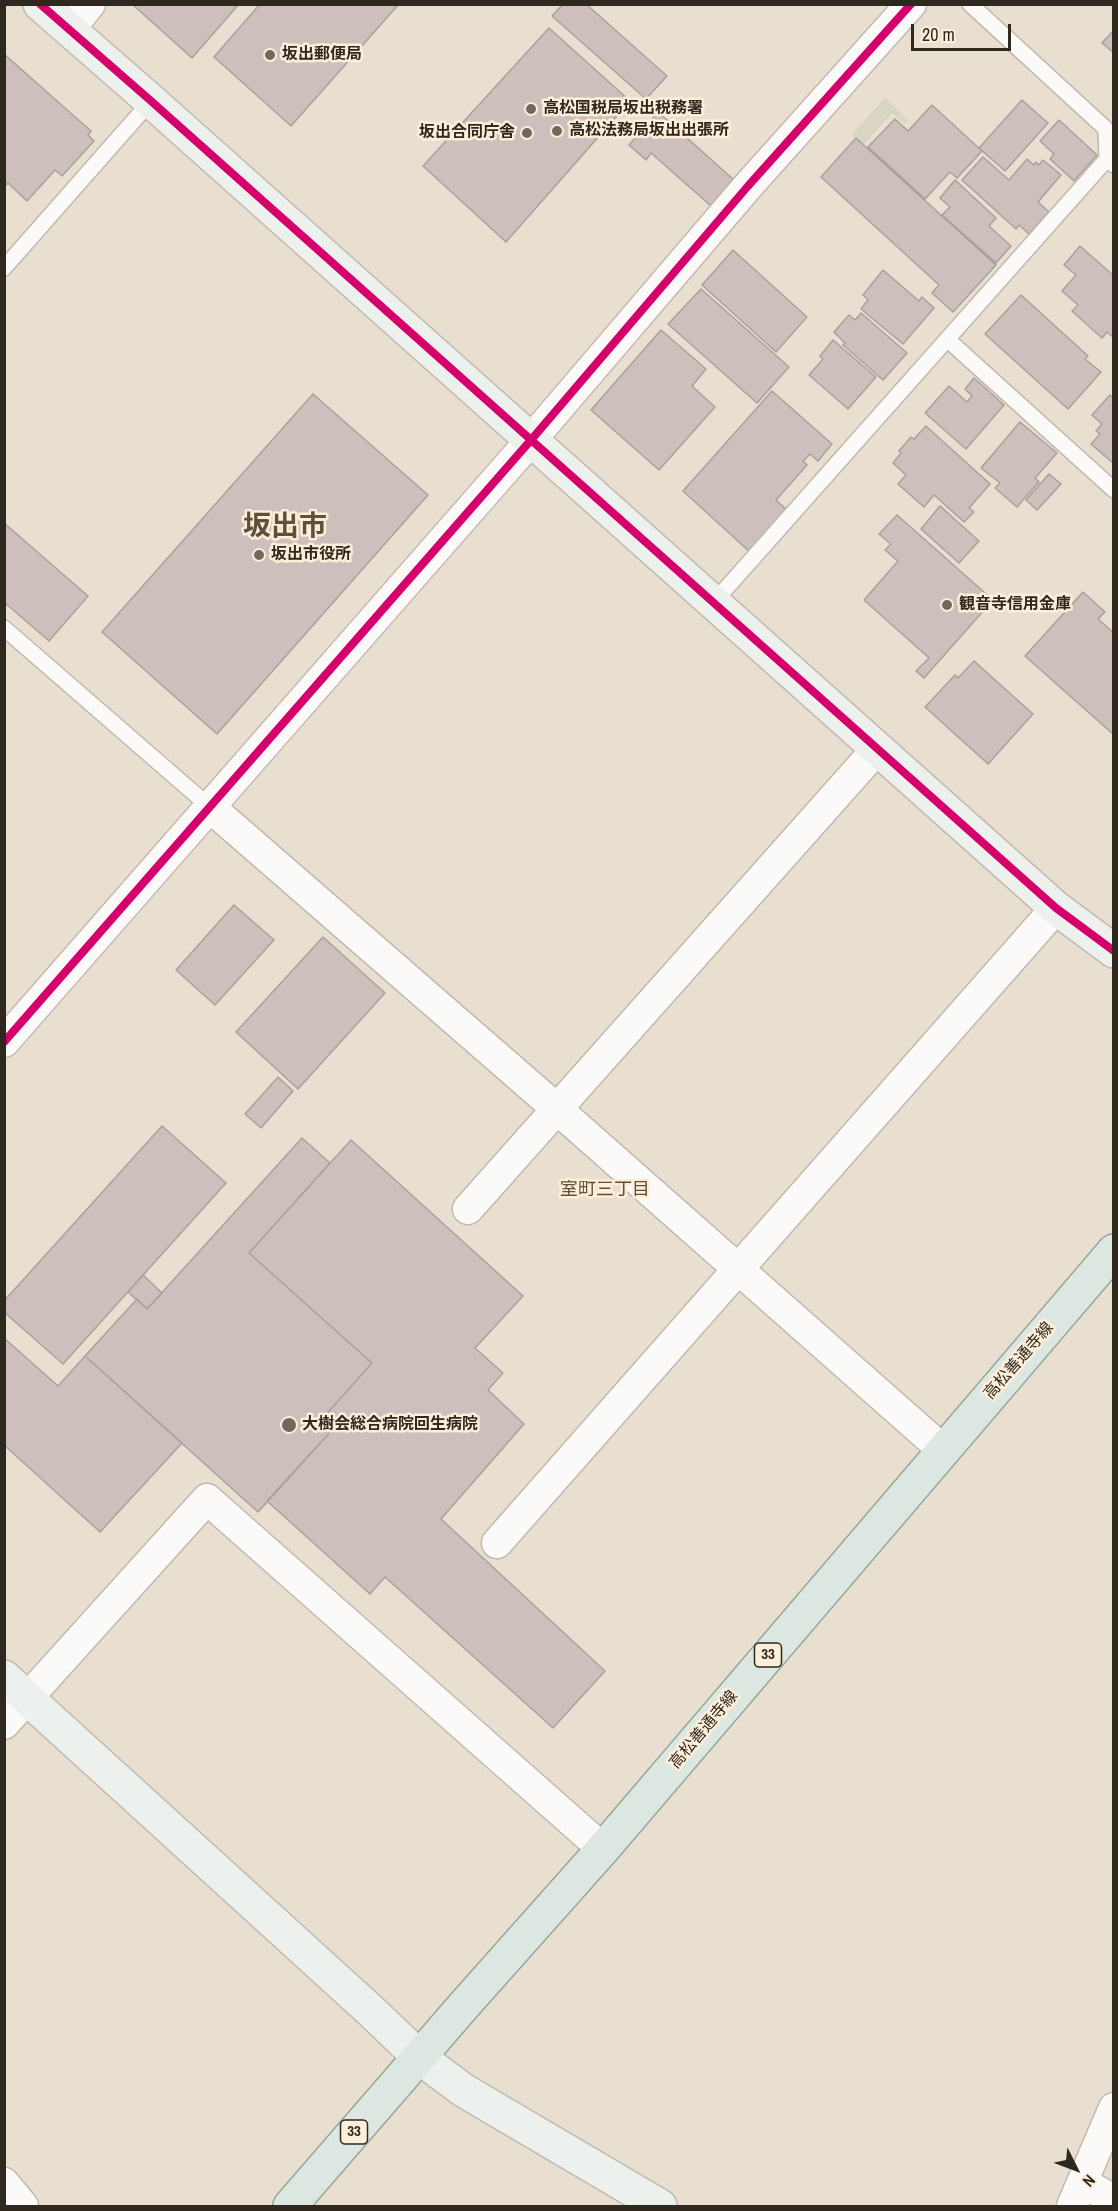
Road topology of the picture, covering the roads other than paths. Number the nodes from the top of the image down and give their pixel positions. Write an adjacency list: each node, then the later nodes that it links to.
1 (40, 4): 5 (street)
2 (90, 4): 5 (street)
3 (911, 4): 10 (street)
4 (970, 4): 7 (lane)
5 (69, 30): 6 (street)
6 (151, 101): 8 (lane); 10 (street)
7 (1110, 162): 9 (lane)
8 (4, 268)
9 (947, 339): 11 (lane); 12 (lane)
10 (531, 440): 12 (street); 15 (street)
11 (1113, 490)
12 (714, 602): 14 (street)
13 (4, 628): 15 (lane)
14 (877, 749): 16 (street); 19 (street)
15 (211, 808): 18 (street); 19 (street)
16 (1056, 908): 17 (street); 22 (street)
17 (1113, 951)
18 (4, 1042)
19 (556, 1108): 20 (street); 22 (street)
20 (468, 1209)
21 (1113, 1251): 23 (main road, 高松善通寺線 / 33)
22 (738, 1270): 23 (street); 24 (street)
23 (943, 1450): 27 (main road, 高松善通寺線 / 33)
24 (497, 1543)
25 (16, 1687): 26 (street); 27 (street); 28 (street)
26 (4, 1724)
27 (603, 1849): 28 (main road, 高松善通寺線 / 33)
28 (419, 2058): 34 (main road, 高松善通寺線 / 33); 35 (street)
29 (1113, 2108): 31 (street)
30 (4, 2183): 33 (street)
31 (1077, 2195): 32 (street)
32 (1113, 2200)
33 (23, 2206)
34 (290, 2206)
35 (660, 2206)

